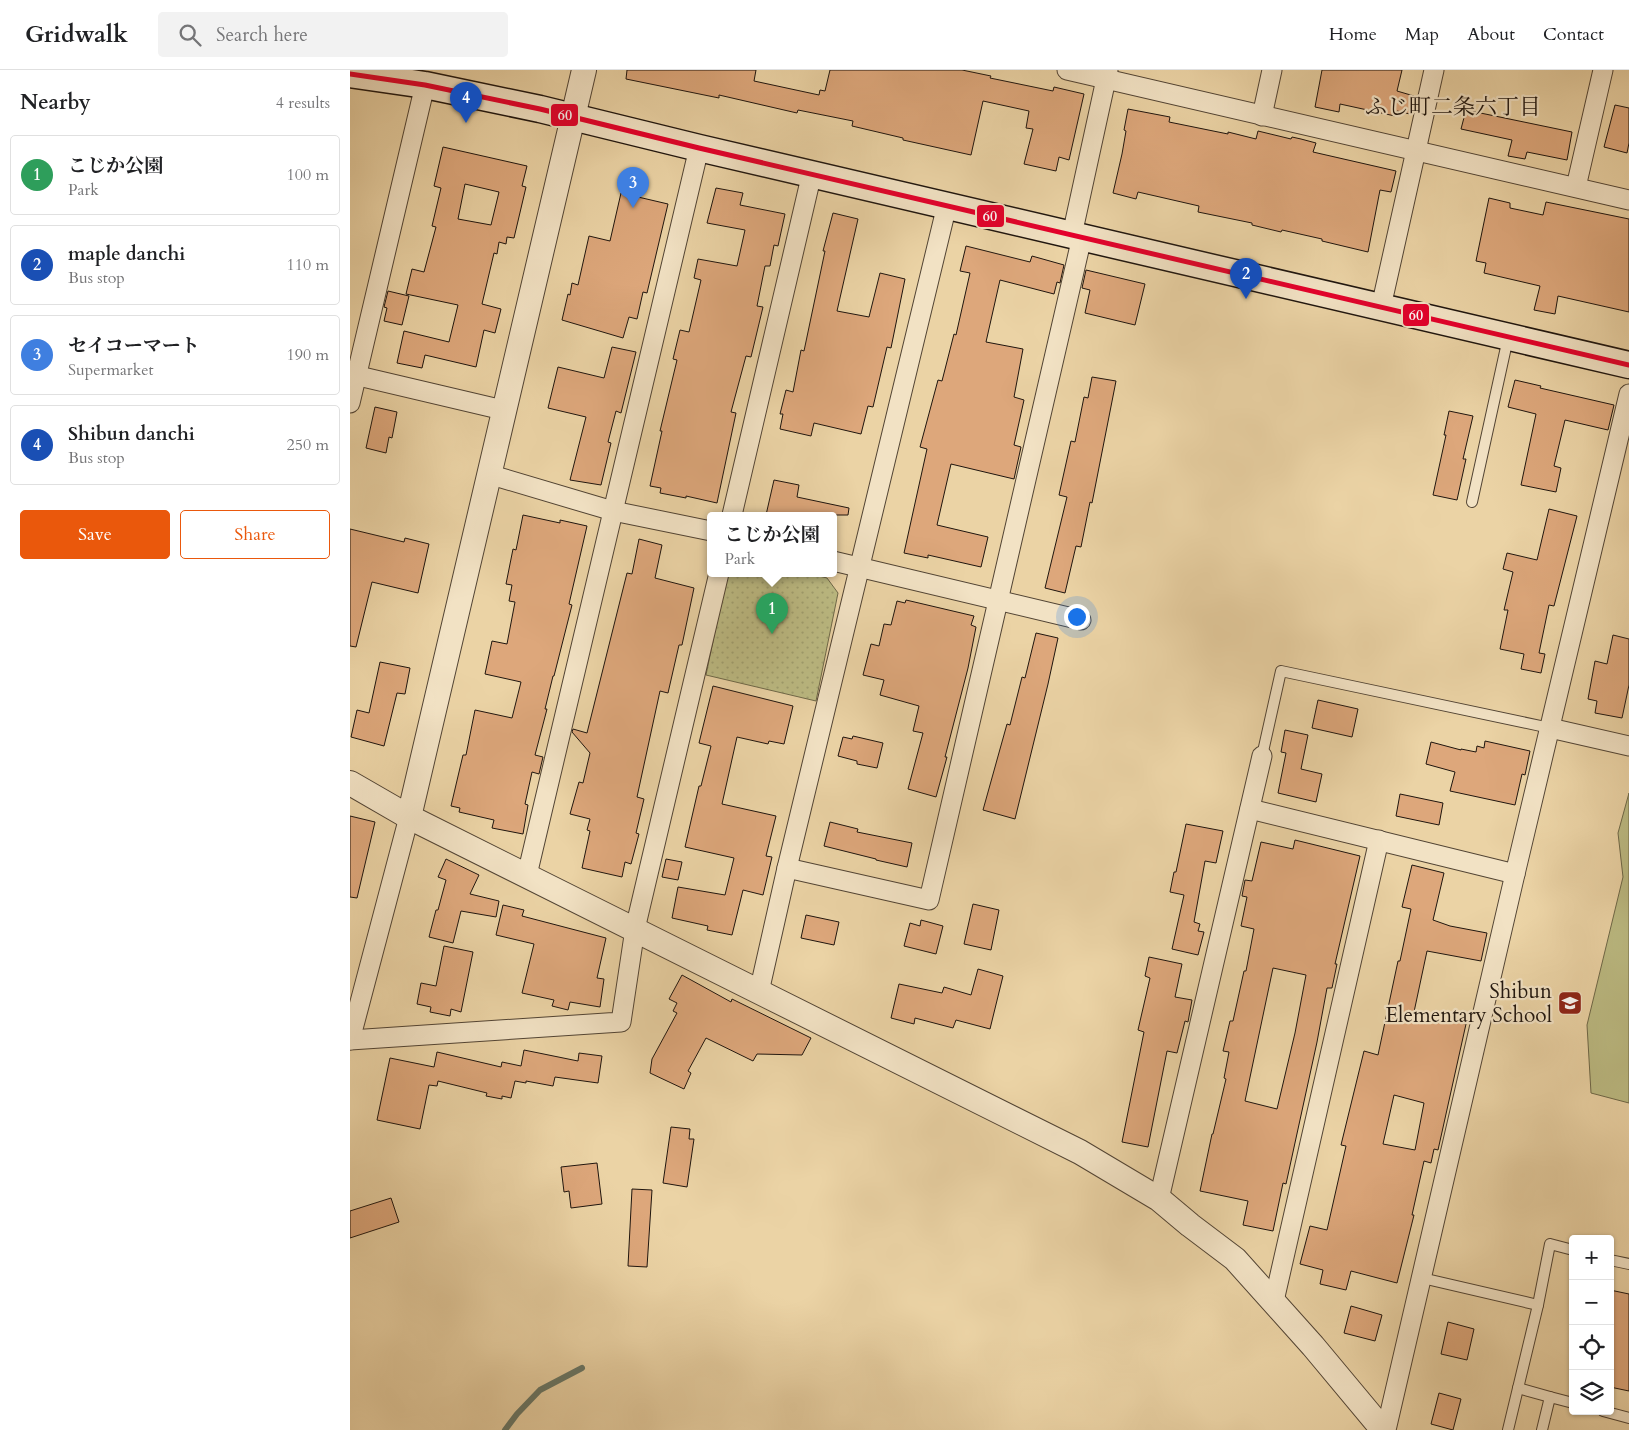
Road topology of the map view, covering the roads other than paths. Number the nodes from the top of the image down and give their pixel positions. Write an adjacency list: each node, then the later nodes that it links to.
1 (584, 70): 10 (street)
2 (1067, 70): 7 (street)
3 (1272, 70): 9 (street)
4 (1434, 70): 12 (street)
5 (1603, 70): 14 (street)
6 (350, 74): 8 (main road)
7 (1108, 75): 9 (street); 17 (street)
8 (425, 85): 10 (main road); 21 (street)
9 (1262, 116): 12 (street)
10 (574, 117): 11 (main road); 24 (street)
11 (700, 148): 13 (main road); 27 (street)
12 (1417, 151): 14 (street); 18 (street)
13 (812, 173): 16 (main road); 28 (street)
14 (1576, 188): 15 (street)
15 (1629, 200)
16 (947, 205): 17 (main road); 31 (street)
17 (1077, 236): 18 (main road); 33 (street)
18 (1381, 307): 19 (main road)
19 (1508, 337): 20 (main road); 26 (lane)
20 (1629, 365)
21 (353, 375): 23 (street); 24 (street)
22 (1629, 394): 35 (street)
23 (350, 403)
24 (503, 410): 25 (street)
25 (488, 474): 27 (street); 40 (street)
26 (1472, 502)
27 (613, 511): 29 (street); 44 (street)
28 (733, 512)
29 (707, 530)
30 (837, 562): 31 (street)
31 (860, 568): 33 (street); 42 (street)
32 (717, 577): 45 (street)
33 (997, 600): 34 (street); 42 (street)
34 (1081, 620)
35 (1550, 728): 36 (street); 37 (lane); 43 (street)
36 (1629, 746)
37 (1262, 756): 39 (street)
38 (350, 783): 40 (street)
39 (1250, 809): 41 (street); 48 (street)
40 (409, 817): 44 (street); 47 (street)
41 (1379, 840): 43 (street); 53 (street)
42 (787, 868): 46 (street)
43 (1515, 874): 52 (street)
44 (527, 875): 45 (street)
45 (635, 929): 46 (street); 47 (street)
46 (759, 992): 48 (street)
47 (350, 1040)
48 (1159, 1199): 53 (street)
49 (1569, 1249): 54 (lane)
50 (1614, 1261): 51 (lane)
51 (1629, 1264)
52 (1422, 1278): 54 (lane); 60 (street)
53 (1274, 1301): 60 (street)
54 (1538, 1305): 55 (lane)
55 (1518, 1388): 56 (lane); 61 (lane)
56 (1550, 1397): 57 (lane); 62 (lane)
57 (1569, 1402)
58 (1614, 1414): 59 (lane)
59 (1629, 1418)
60 (1385, 1430)
61 (1508, 1430)
62 (1542, 1430)

